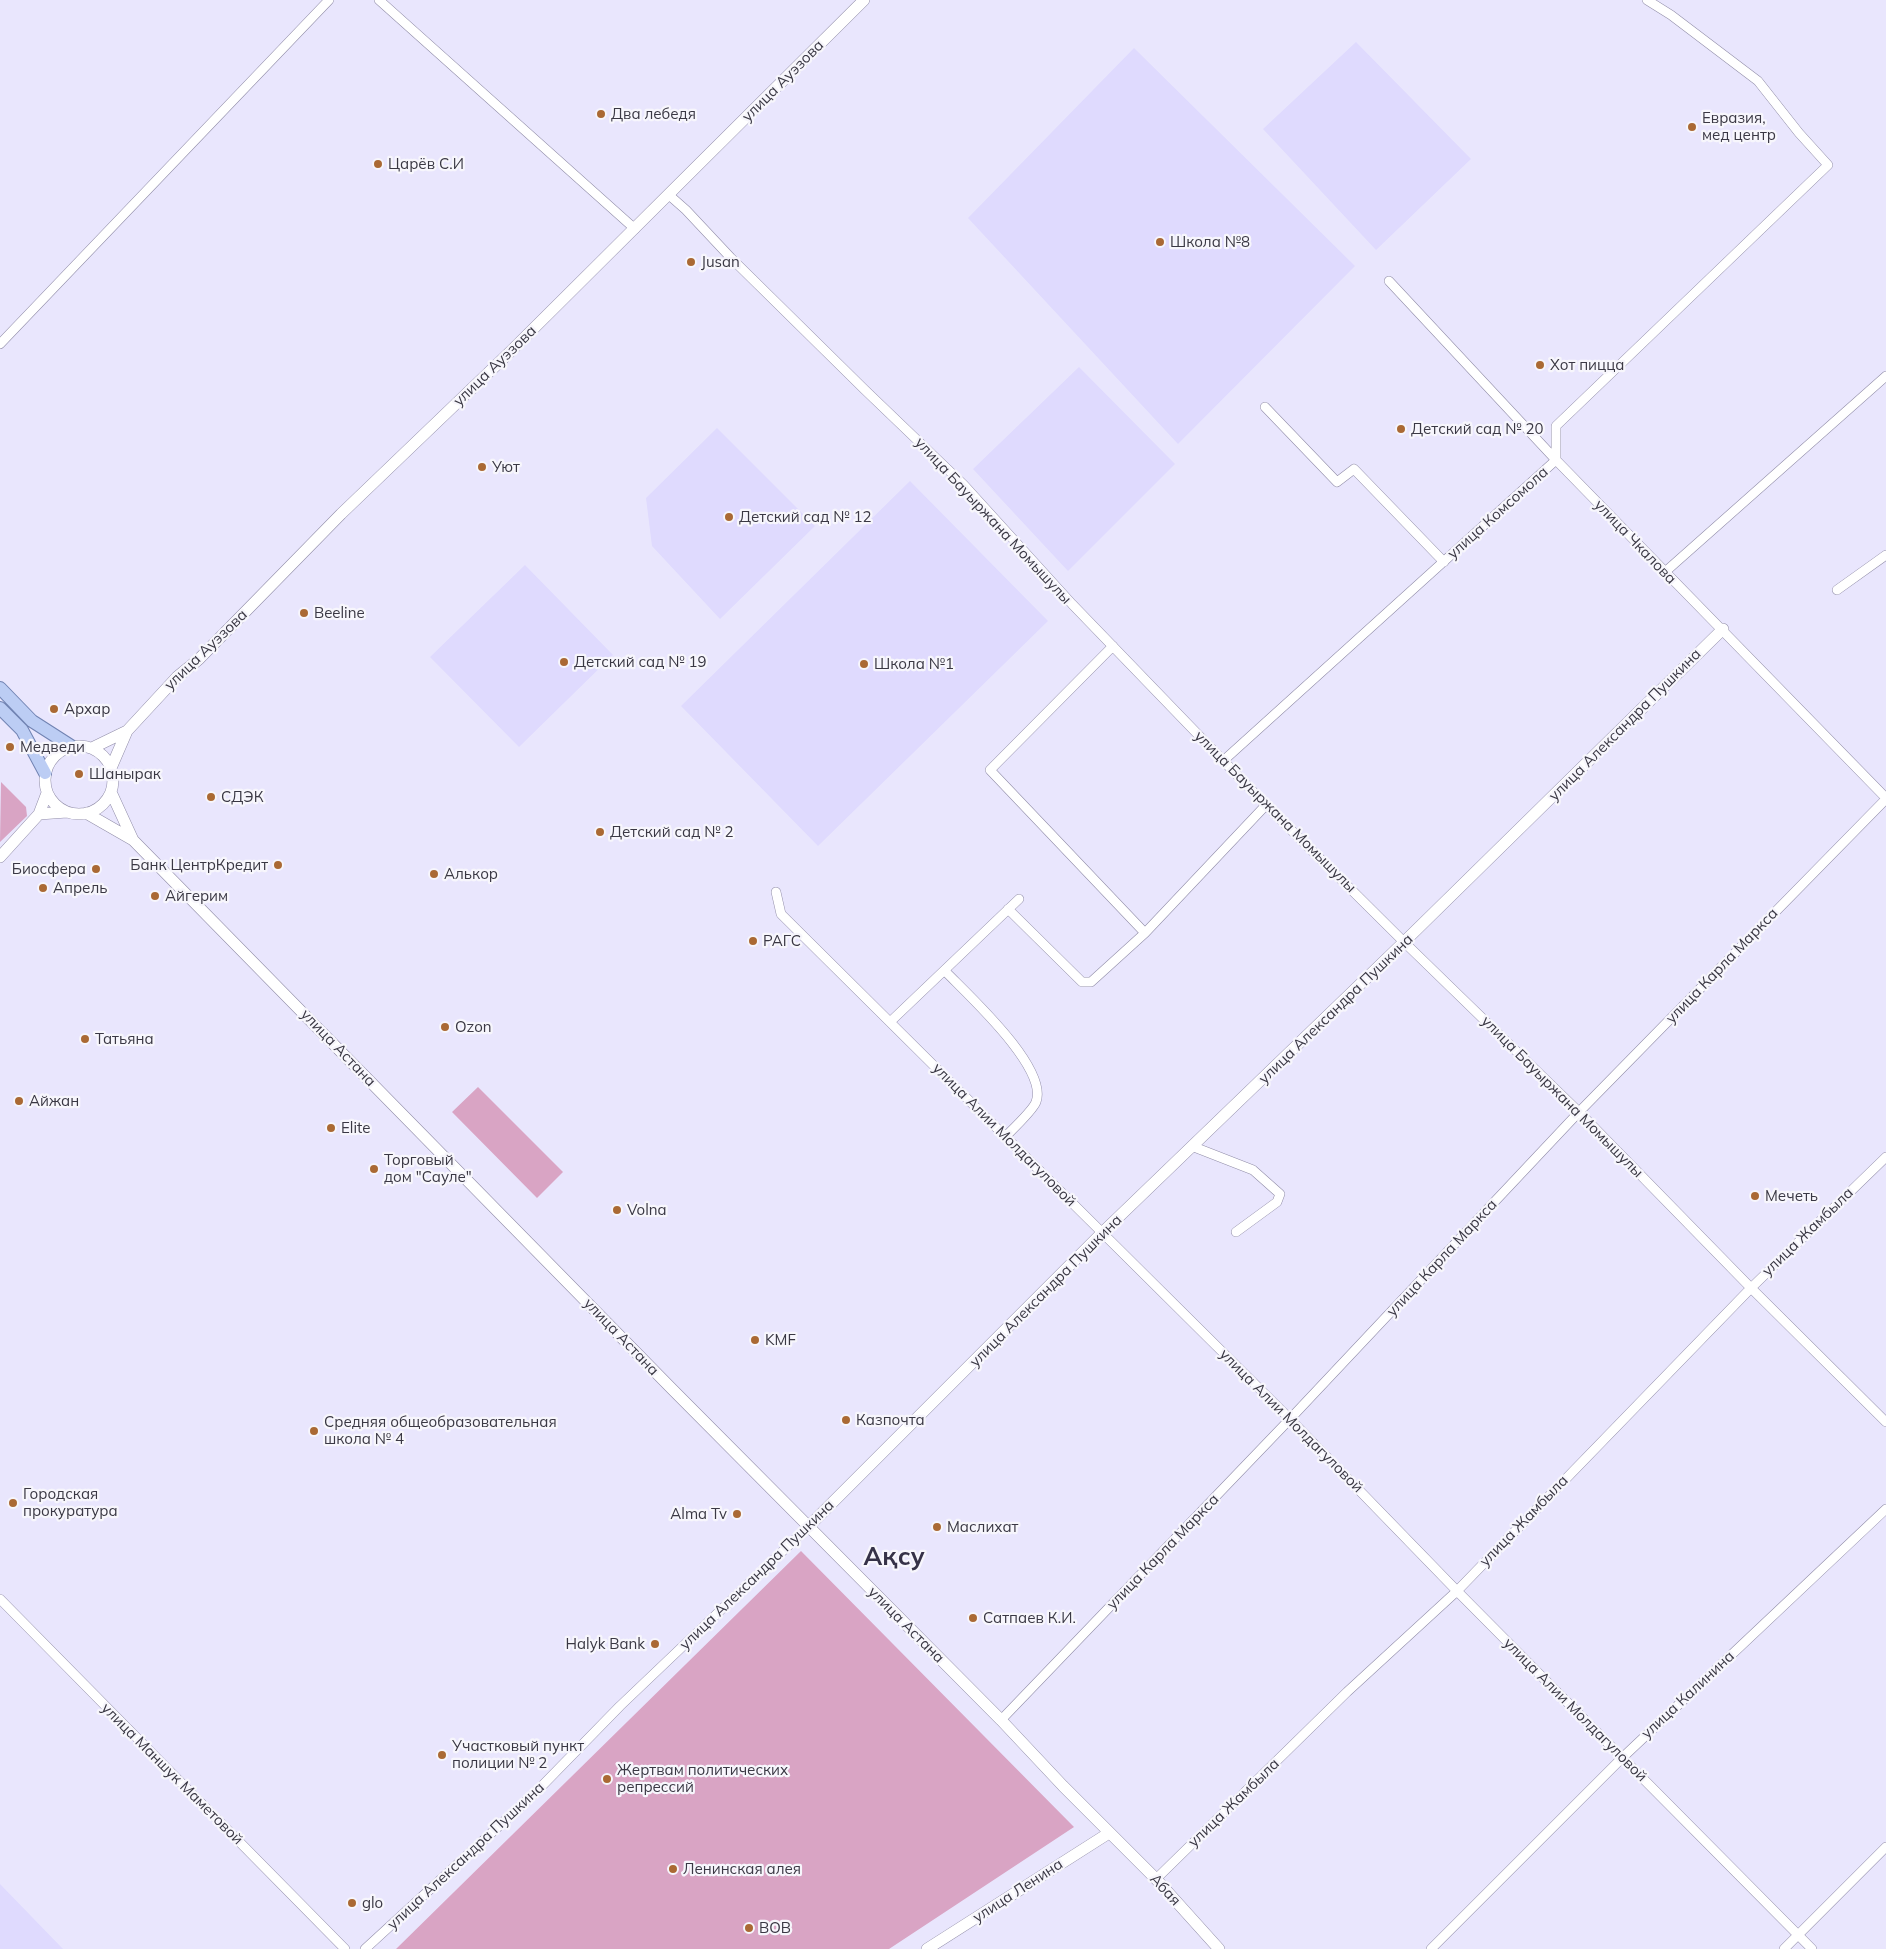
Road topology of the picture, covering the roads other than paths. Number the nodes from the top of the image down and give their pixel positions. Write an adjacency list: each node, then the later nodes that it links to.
1 (329, 0): 8 (street)
2 (380, 0): 6 (street)
3 (864, 0): 5 (street, улица Ауэзова)
4 (1647, 0): 11 (street, улица Комсомола)
5 (669, 195): 6 (street, улица Ауэзова); 17 (street, улица Бауыржана Момышулы)
6 (635, 229): 20 (street, улица Ауэзова)
7 (1389, 281): 11 (street, улица Чкалова)
8 (0, 344)
9 (1886, 376): 14 (street)
10 (1265, 407): 13 (street)
11 (1556, 460): 13 (street, улица Комсомола); 14 (street, улица Чкалова)
12 (1886, 555): 15 (street)
13 (1444, 562): 23 (street, улица Комсомола)
14 (1665, 572): 16 (street, улица Чкалова)
15 (1837, 590)
16 (1723, 629): 28 (street, улица Чкалова); 39 (street, улица Александра Пушкина)
17 (1113, 646): 23 (street, улица Бауыржана Момышулы); 38 (street)
18 (0, 688): 21 (main road)
19 (0, 708): 25 (main road)
20 (127, 731): 22 (street); 24 (street)
21 (71, 746): 22 (street); 25 (street)
22 (92, 748): 24 (street)
23 (1223, 760): 29 (street, улица Бауыржана Момышулы)
24 (111, 768): 26 (street)
25 (45, 773): 27 (street)
26 (111, 792): 31 (street); 33 (street)
27 (47, 793): 30 (street); 32 (street)
28 (1886, 798): 42 (street, улица Карла Маркса)
29 (1266, 805): 38 (street); 39 (street, улица Бауыржана Момышулы)
30 (67, 812): 31 (street); 32 (street)
31 (86, 813): 33 (street)
32 (39, 814): 34 (street)
33 (133, 840): 52 (street, улица Астана)
34 (0, 856)
35 (776, 892): 41 (street, улица Алии Молдагуловой)
36 (1019, 899): 37 (street)
37 (1008, 909): 38 (street); 40 (street)
38 (1145, 933)
39 (1404, 942): 42 (street, улица Бауыржана Момышулы); 44 (street, улица Александра Пушкина)
40 (945, 971): 41 (street); 43 (street)
41 (890, 1022): 43 (street, улица Алии Молдагуловой)
42 (1579, 1112): 48 (street, улица Бауыржана Момышулы); 49 (street, улица Карла Маркса)
43 (1006, 1136): 47 (street, улица Алии Молдагуловой)
44 (1194, 1146): 46 (street); 47 (street, улица Александра Пушкина)
45 (1886, 1157): 48 (street, улица Жамбыла)
46 (1236, 1232)
47 (1102, 1233): 49 (street, улица Алии Молдагуловой); 52 (street, улица Александра Пушкина)
48 (1751, 1288): 50 (street, улица Бауыржана Момышулы); 53 (street, улица Жамбыла)
49 (1290, 1420): 53 (street, улица Алии Молдагуловой); 55 (street, улица Карла Маркса)
50 (1886, 1422)
51 (1886, 1509): 56 (street, улица Калинина)
52 (808, 1527): 55 (street, улица Астана); 62 (street, улица Александра Пушкина)
53 (1457, 1591): 56 (street, улица Алии Молдагуловой); 59 (street, улица Жамбыла)
54 (0, 1599): 61 (street, улица Маншук Маметовой)
55 (1001, 1720): 57 (street, улица Астана)
56 (1622, 1758): 60 (street, улица Алии Молдагуловой); 65 (street, улица Калинина)
57 (1110, 1834): 59 (street, Абая); 63 (street, улица Ленина)
58 (1886, 1848): 60 (street)
59 (1156, 1879): 64 (street, Абая)
60 (1799, 1934): 66 (street); 67 (street, улица Алии Молдагуловой)
61 (345, 1949)
62 (366, 1949)
63 (927, 1949)
64 (1219, 1949)
65 (1431, 1949)
66 (1784, 1949)
67 (1812, 1949)

